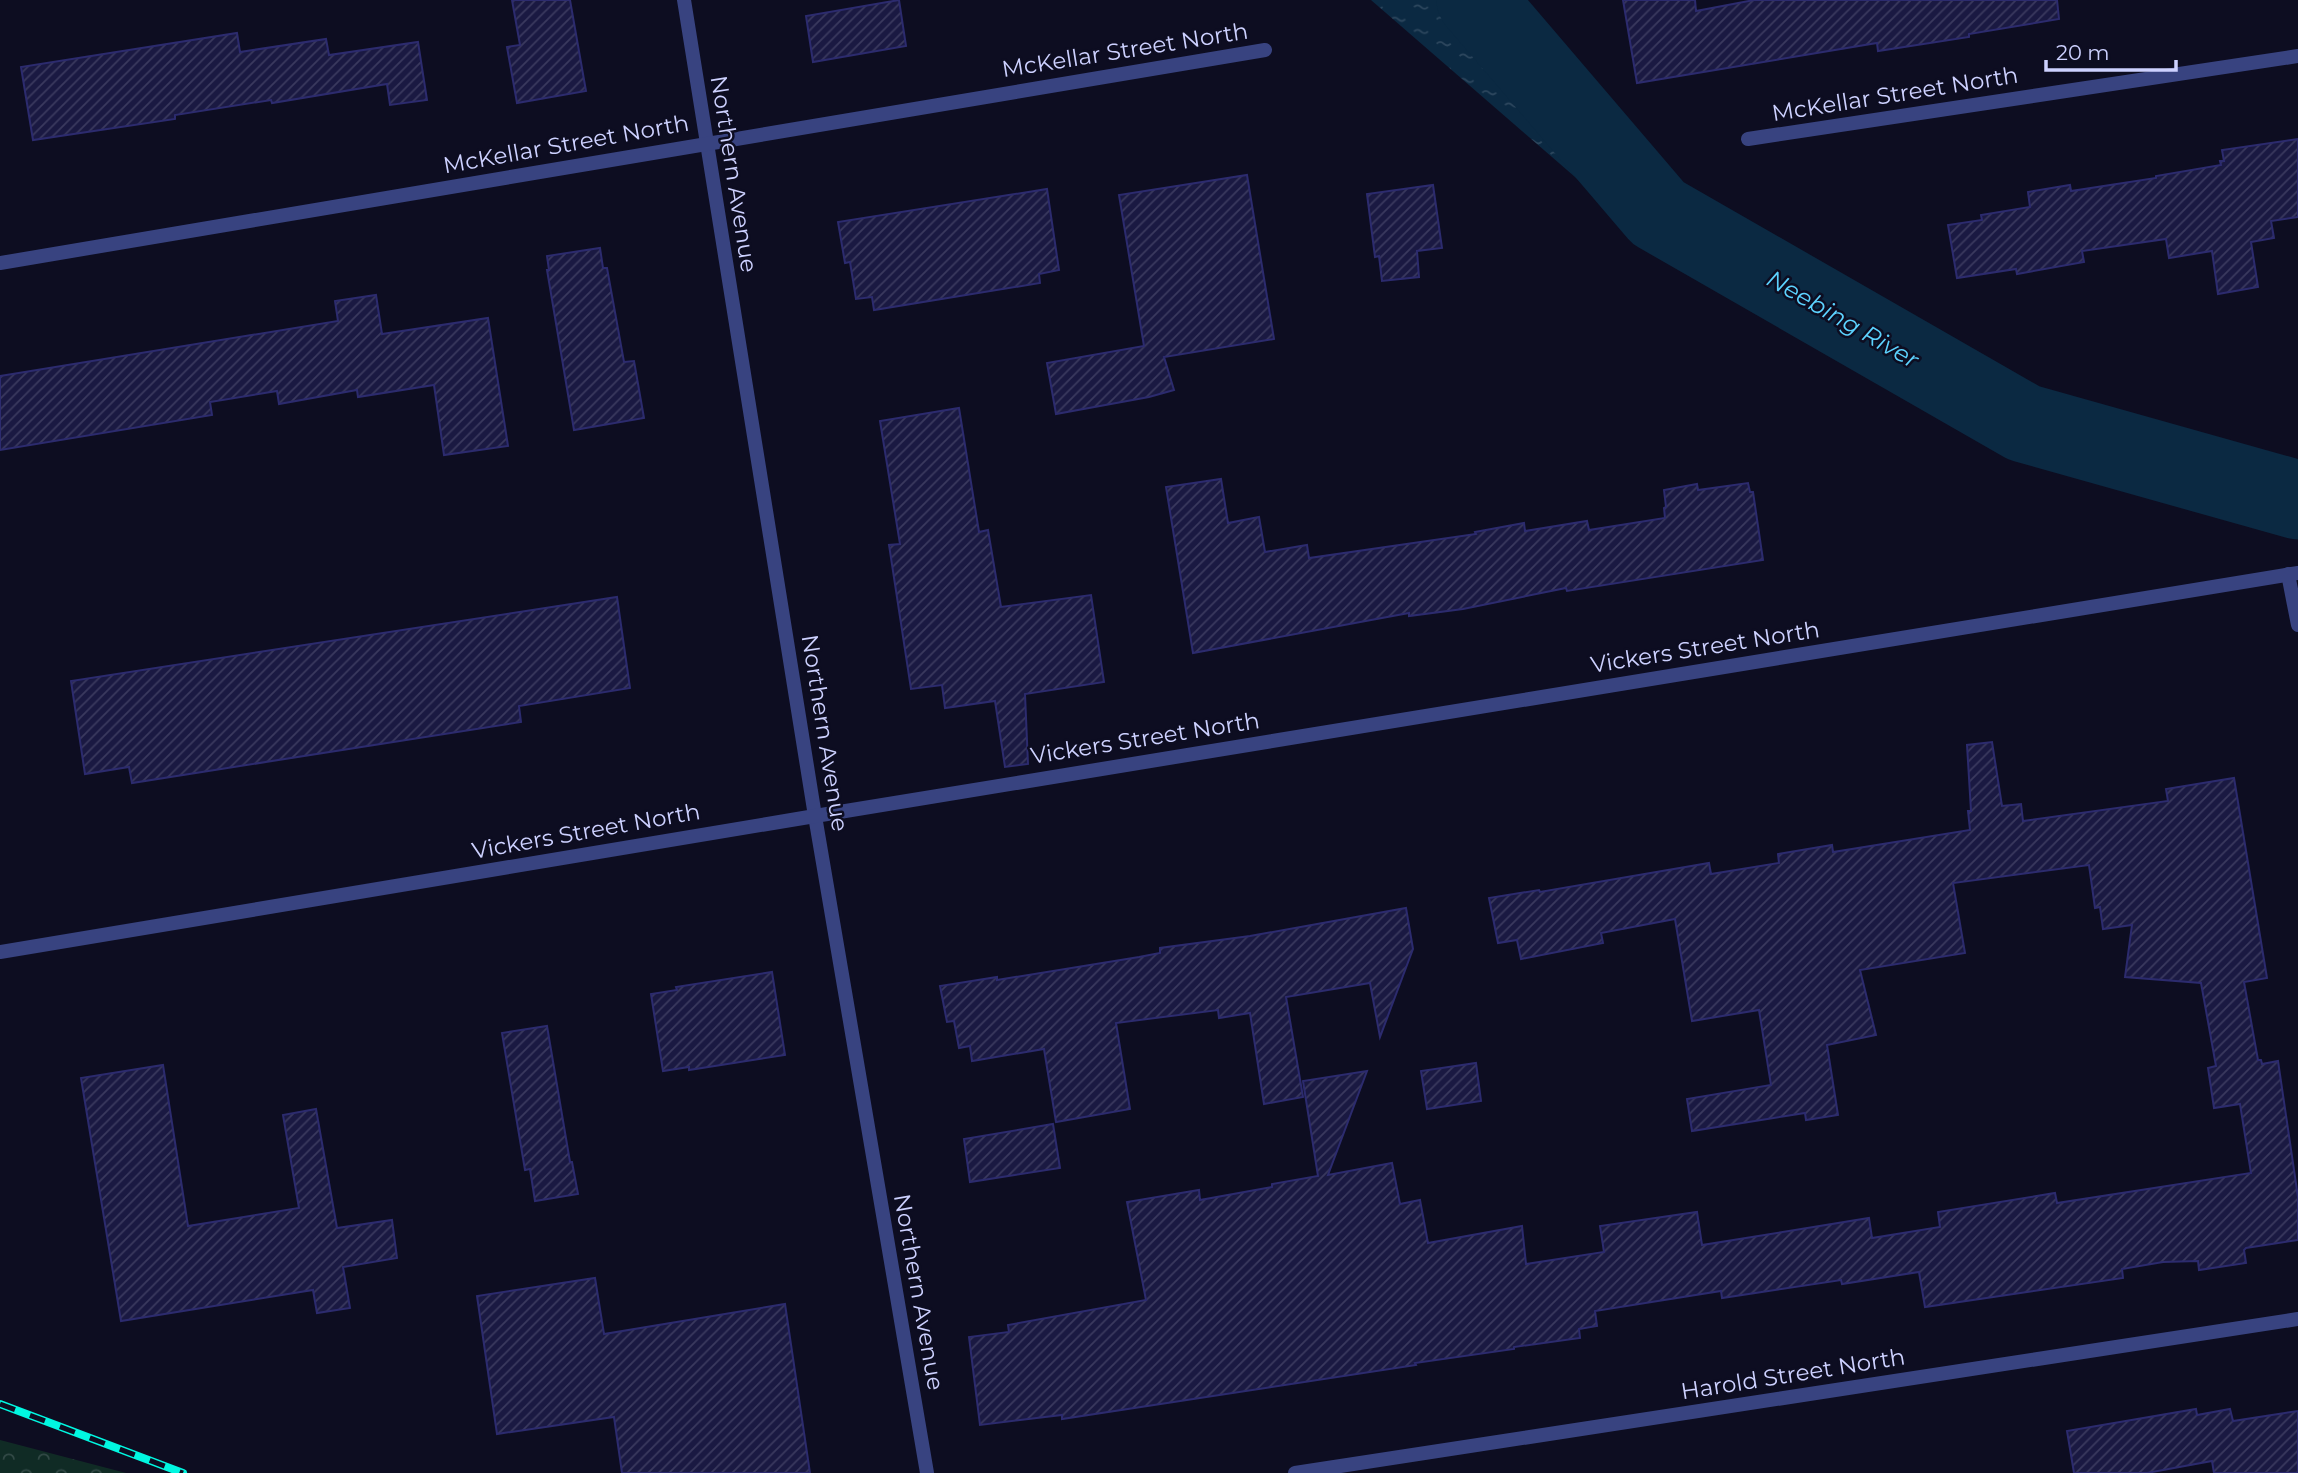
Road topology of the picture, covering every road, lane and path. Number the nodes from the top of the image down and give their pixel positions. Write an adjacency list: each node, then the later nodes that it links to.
1 (684, 0): 5 (street, Northern Avenue)
2 (1265, 50): 5 (street, McKellar Street North)
3 (2298, 56): 4 (street, McKellar Street North)
4 (1748, 139)
5 (706, 143): 6 (street, McKellar Street North); 9 (street, Northern Avenue)
6 (0, 263)
7 (2293, 574): 8 (street); 9 (street, Vickers Street North)
8 (2298, 625)
9 (815, 816): 10 (street, Vickers Street North); 12 (street, Northern Avenue)
10 (0, 952)
11 (2298, 1320): 13 (street, Harold Street North)
12 (927, 1473)
13 (1294, 1473)

